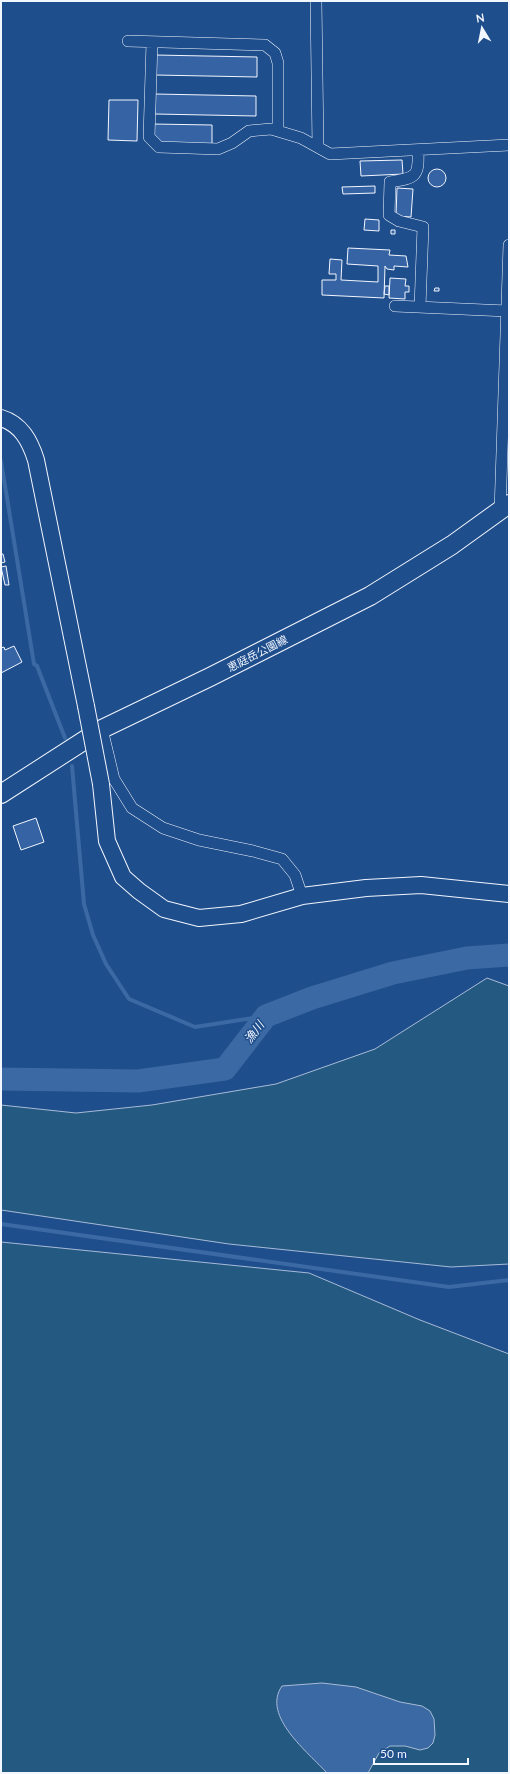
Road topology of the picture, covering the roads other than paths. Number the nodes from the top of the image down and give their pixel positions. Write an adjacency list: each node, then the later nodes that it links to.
1 (316, 1): 6 (street)
2 (128, 41): 3 (street)
3 (152, 42): 4 (street); 4 (street)
4 (278, 131): 6 (street)
5 (509, 145): 7 (street)
6 (318, 147): 7 (street)
7 (418, 150): 10 (street)
8 (509, 245): 11 (street)
9 (396, 306): 10 (street)
10 (420, 307): 11 (street)
11 (507, 310): 13 (street)
12 (1, 418): 17 (street, bridge)
13 (504, 507): 14 (main road, 恵庭岳公園線)
14 (102, 729): 15 (main road, 恵庭岳公園線); 17 (street)
15 (1, 794)
16 (509, 894): 17 (street)
17 (302, 896)

